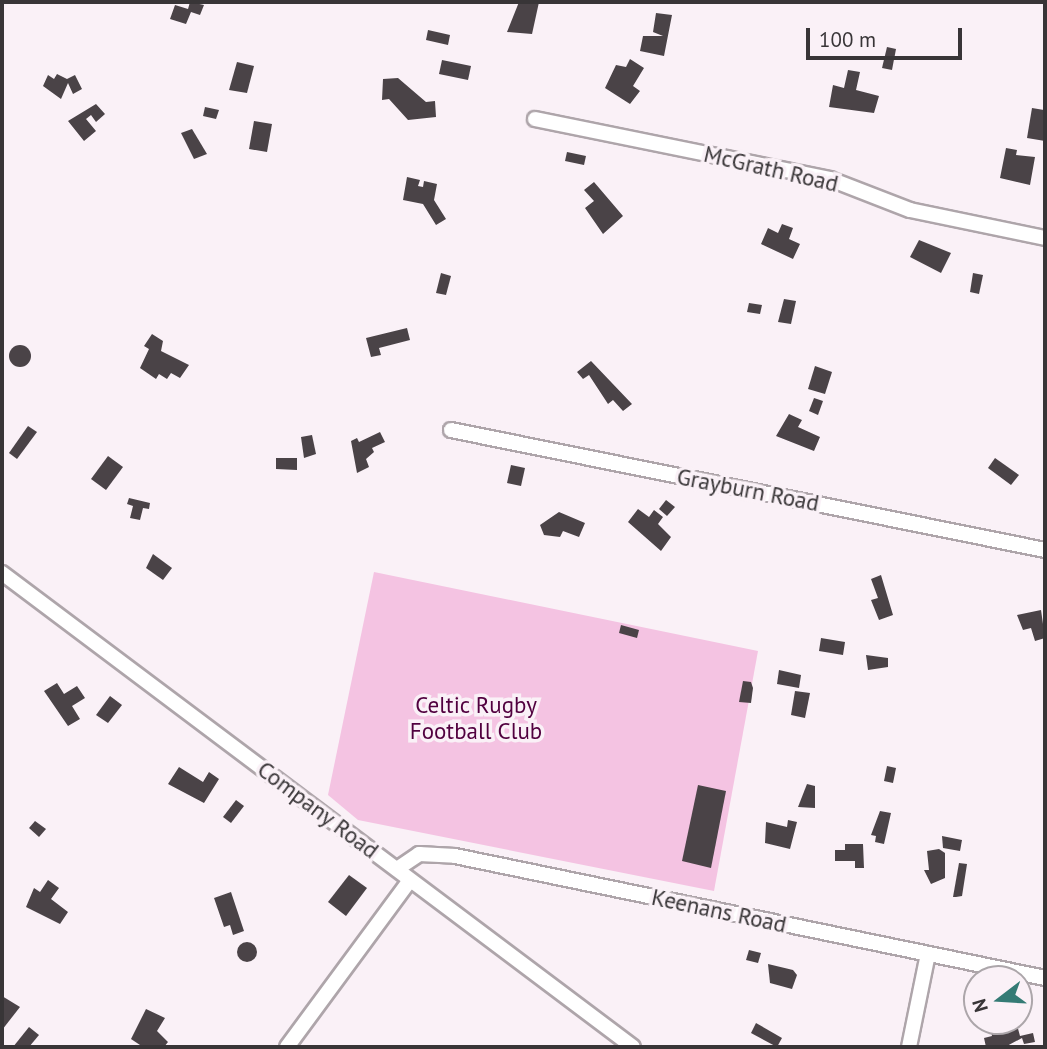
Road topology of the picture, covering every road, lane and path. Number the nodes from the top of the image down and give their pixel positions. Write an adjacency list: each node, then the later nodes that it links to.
1 (535, 119): 2 (street, McGrath Road)
2 (1045, 237)
3 (451, 430): 4 (street, Grayburn Road)
4 (1045, 550)
5 (2, 573): 6 (street, Company Road)
6 (397, 869): 7 (street, Company Road); 8 (street, Keenans Road)
7 (410, 880): 10 (street); 11 (street, Company Road)
8 (928, 954): 9 (street, Keenans Road); 12 (street)
9 (1045, 978)
10 (287, 1047)
11 (634, 1047)
12 (909, 1047)

